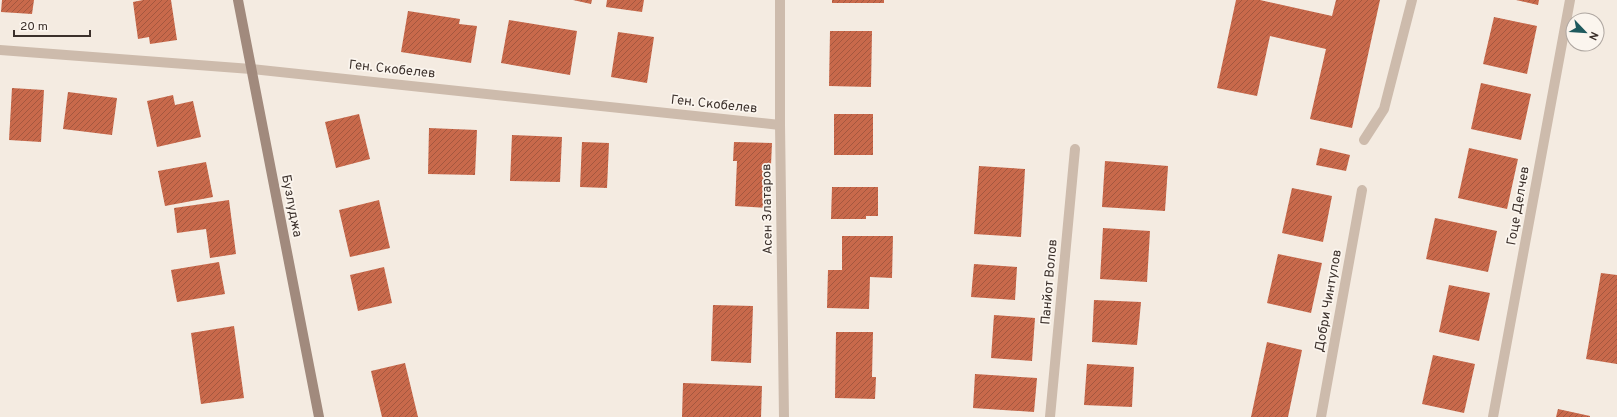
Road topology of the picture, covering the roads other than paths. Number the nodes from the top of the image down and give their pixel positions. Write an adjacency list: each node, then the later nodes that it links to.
1 (238, 0): 6 (street, Бузлуджа)
2 (780, 0): 7 (street, Асен Златаров)
3 (1412, 0): 8 (street)
4 (1570, 0): 15 (street, Гоце Делчев)
5 (0, 50): 6 (street, Ген. Скобелев)
6 (251, 68): 7 (street, Ген. Скобелев); 11 (street, Бузлуджа)
7 (780, 125): 12 (street, Асен Златаров)
8 (1364, 140)
9 (1075, 149): 13 (street, Панйот Волов)
10 (1362, 190): 14 (street, Добри Чинтулов)
11 (319, 417)
12 (784, 417)
13 (1050, 417)
14 (1321, 417)
15 (1493, 417)

